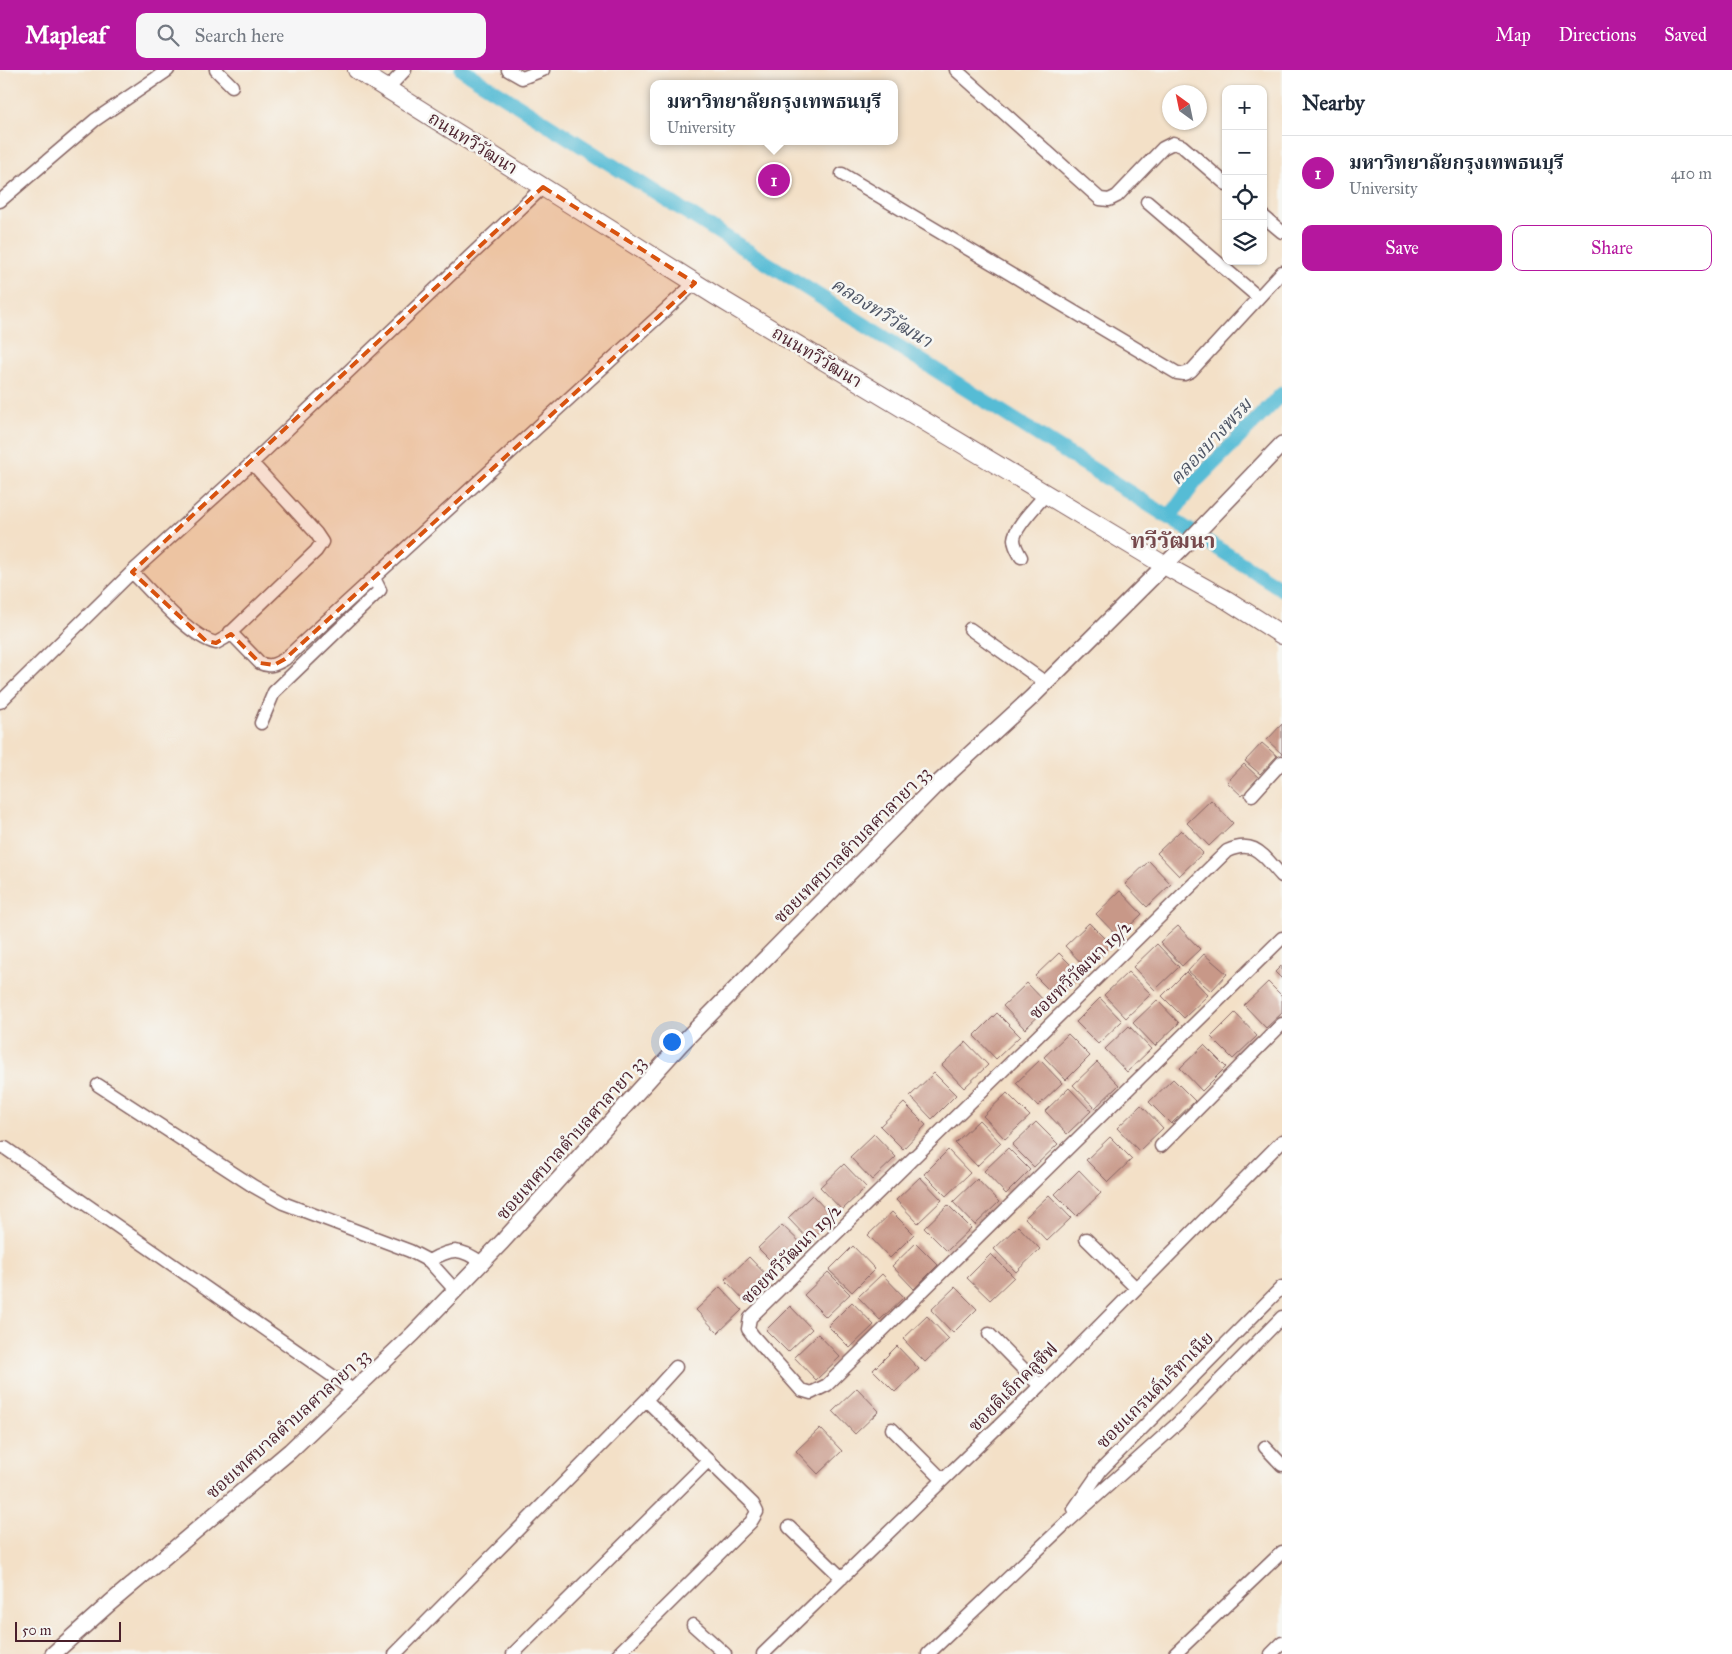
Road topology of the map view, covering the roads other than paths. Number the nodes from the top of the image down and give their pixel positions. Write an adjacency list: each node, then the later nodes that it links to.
1 (168, 70): 13 (street)
2 (216, 70): 8 (street)
3 (357, 70): 9 (main road, ถนนทวีวัฒนา)
4 (405, 70): 9 (street)
5 (508, 70): 6 (street)
6 (543, 70)
7 (956, 70): 11 (street)
8 (232, 86)
9 (387, 89): 12 (main road, ถนนทวีวัฒนา)
10 (842, 174): 19 (street)
11 (1222, 181)
12 (543, 187): 18 (main road, ถนนทวีวัฒนา); 21 (street)
13 (0, 201)
14 (1147, 202): 19 (street)
15 (1267, 219): 16 (street)
16 (1282, 232)
17 (1282, 272): 19 (street)
18 (695, 283): 22 (main road, ถนนทวีวัฒนา); 26 (street)
19 (1258, 296)
20 (1282, 444): 24 (street, ซอยเทศบาลตำบลศาลายา 33)
21 (252, 463): 25 (street); 28 (street)
22 (1046, 494): 23 (street); 24 (main road, ถนนทวีวัฒนา)
23 (1021, 557)
24 (1164, 565): 29 (main road, ถนนทวีวัฒนา); 30 (street, ซอยเทศบาลตำบลศาลายา 33)
25 (132, 572): 28 (street); 31 (street)
26 (374, 578): 28 (street); 32 (street)
27 (970, 629): 30 (street)
28 (230, 632)
29 (1282, 635)
30 (1046, 683): 44 (street, ซอยเทศบาลตำบลศาลายา 33)
31 (0, 702)
32 (261, 723)
33 (1282, 762): 34 (street)
34 (1252, 795)
35 (1280, 869): 36 (street, ซอยทวีวัฒนา 19/2)
36 (1282, 938)
37 (1282, 1024): 40 (street)
38 (98, 1085): 43 (street)
39 (1282, 1141): 46 (street, ซอยดิเอ็กคลูซีฟ)
40 (1161, 1146)
41 (5, 1148): 52 (street)
42 (1086, 1239): 46 (street)
43 (428, 1261): 44 (street); 47 (street)
44 (482, 1263): 47 (street, ซอยเทศบาลตำบลศาลายา 33)
45 (1282, 1287): 59 (street, ซอยแกรนด์บริทาเนีย)
46 (1136, 1288): 51 (street, ซอยดิเอ็กคลูซีฟ)
47 (455, 1290): 52 (street, ซอยเทศบาลตำบลศาลายา 33)
48 (1282, 1317): 59 (street, ซอยแกรนด์บริทาเนีย)
49 (989, 1334): 51 (street)
50 (676, 1367): 53 (street)
51 (1040, 1386): 58 (street, ซอยดิเอ็กคลูซีฟ)
52 (354, 1391): 65 (street, ซอยเทศบาลตำบลศาลายา 33)
53 (646, 1400): 56 (street); 66 (street)
54 (892, 1429): 58 (street)
55 (1264, 1448): 57 (street)
56 (709, 1460): 67 (street); 68 (street)
57 (1282, 1465)
58 (943, 1480): 62 (street, ซอยดิเอ็กคลูซีฟ)
59 (1063, 1526): 71 (street, ซอยแกรนด์บริทาเนีย)
60 (789, 1527): 62 (street)
61 (1282, 1552): 72 (street)
62 (842, 1578): 70 (street, ซอยดิเอ็กคลูซีฟ)
63 (693, 1625): 69 (street)
64 (1282, 1643): 73 (street)
65 (53, 1654)
66 (395, 1654)
67 (513, 1654)
68 (618, 1654)
69 (724, 1654)
70 (764, 1654)
71 (928, 1654)
72 (1175, 1654)
73 (1271, 1654)

